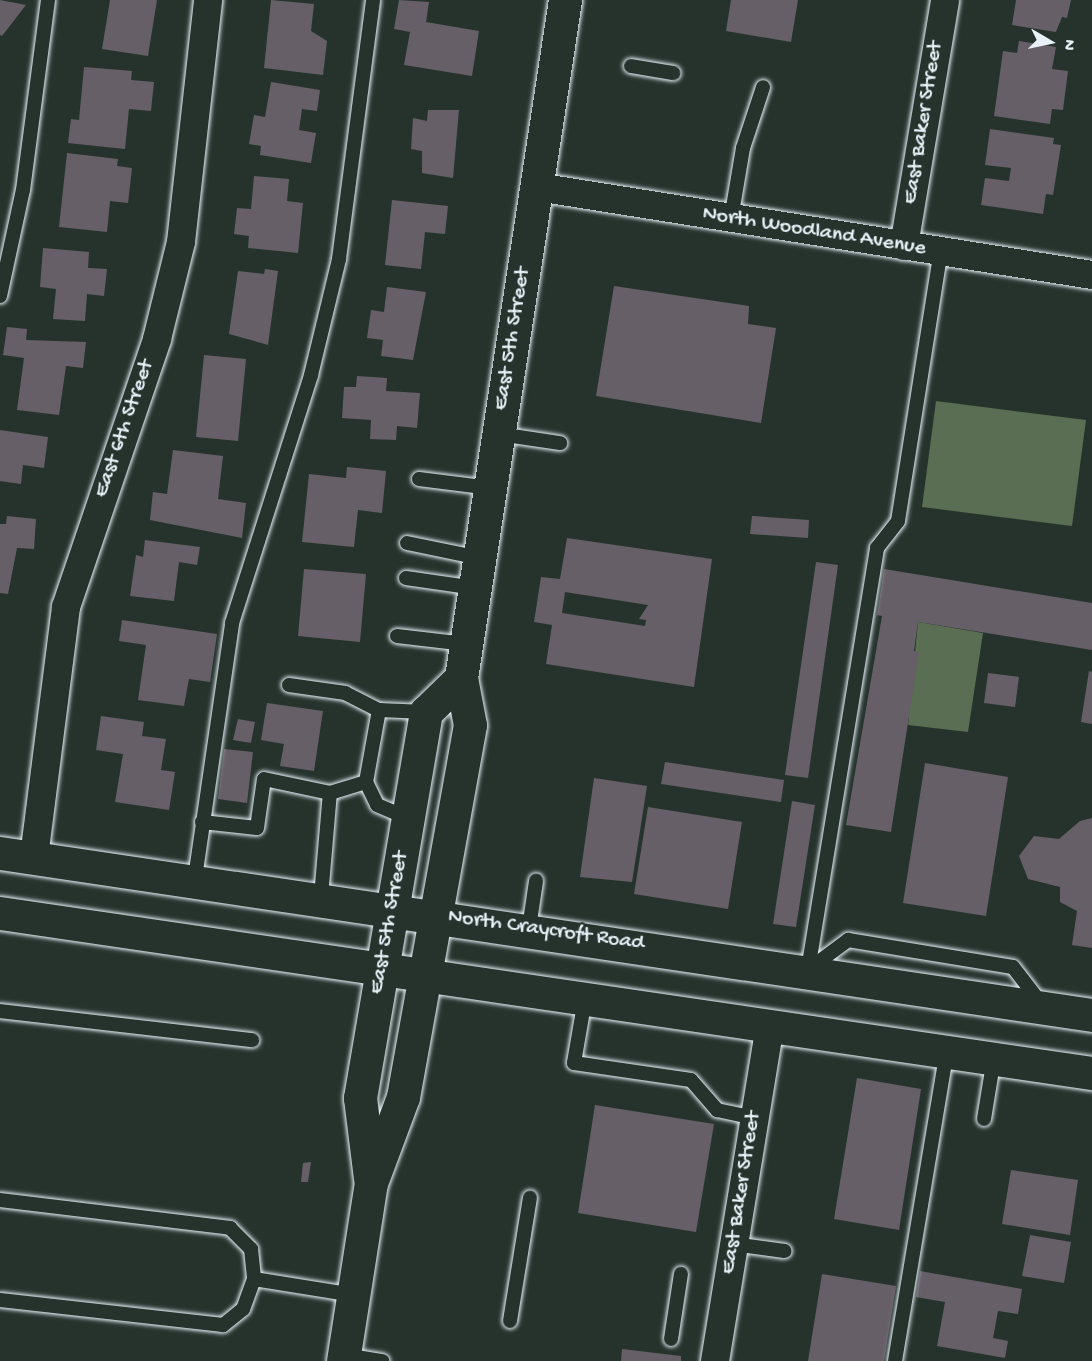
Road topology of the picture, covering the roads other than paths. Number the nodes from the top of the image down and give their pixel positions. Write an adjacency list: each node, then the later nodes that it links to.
1 (48, 0): 14 (lane)
2 (208, 0): 33 (street, East 6th Street)
3 (373, 0): 31 (lane)
4 (565, 0): 9 (main road, East 5th Street)
5 (945, 0): 11 (street, East Baker Street)
6 (631, 66): 7 (lane)
7 (673, 73)
8 (763, 87): 10 (lane)
9 (537, 187): 10 (street, North Woodland Avenue); 15 (main road, East 5th Street)
10 (731, 219): 11 (street, North Woodland Avenue)
11 (904, 246): 12 (street, North Woodland Avenue)
12 (941, 252): 13 (street, North Woodland Avenue); 42 (lane)
13 (1092, 275)
14 (0, 296)
15 (499, 434): 16 (lane); 18 (main road, East 5th Street)
16 (560, 443)
17 (419, 479): 18 (lane)
18 (490, 488): 20 (main road, East 5th Street)
19 (407, 543): 20 (lane)
20 (478, 573): 21 (lane); 23 (main road, East 5th Street)
21 (406, 578)
22 (397, 636): 23 (lane)
23 (466, 644): 24 (main road, East 5th Street)
24 (461, 678): 27 (main road); 39 (main road, East 5th Street)
25 (289, 686): 26 (lane)
26 (380, 710): 27 (lane); 28 (lane)
27 (426, 712): 30 (main road, East 5th Street)
28 (366, 782): 29 (lane); 30 (lane)
29 (330, 793): 31 (lane); 36 (lane)
30 (408, 818): 37 (main road, East 5th Street)
31 (202, 822): 34 (lane)
32 (0, 853): 33 (main road, North Craycroft Road)
33 (34, 857): 34 (main road, North Craycroft Road)
34 (195, 878): 36 (main road, North Craycroft Road)
35 (536, 881): 40 (lane)
36 (321, 897): 37 (main road, North Craycroft Road)
37 (393, 908): 39 (main road, North Craycroft Road); 41 (main road, East 5th Street)
38 (0, 913): 41 (main road)
39 (436, 915): 40 (main road, North Craycroft Road); 43 (main road, East 5th Street)
40 (529, 928): 42 (main road, North Craycroft Road)
41 (383, 970): 43 (main road); 54 (main road, East 5th Street)
42 (808, 970): 46 (main road, North Craycroft Road)
43 (425, 975): 44 (main road); 54 (main road, East 5th Street)
44 (585, 996): 47 (main road); 52 (lane)
45 (0, 1011): 48 (lane)
46 (1092, 1015)
47 (770, 1024): 49 (main road); 52 (street, East Baker Street)
48 (252, 1040)
49 (946, 1051): 50 (main road); 68 (lane)
50 (994, 1058): 51 (main road); 53 (lane)
51 (1092, 1073)
52 (754, 1118): 57 (street, East Baker Street)
53 (984, 1119)
54 (371, 1183): 61 (main road, East 5th Street)
55 (530, 1198): 63 (lane)
56 (0, 1200): 60 (lane)
57 (733, 1244): 58 (lane); 67 (street, East Baker Street)
58 (785, 1251)
59 (681, 1274): 64 (lane)
60 (254, 1279): 61 (lane); 62 (lane)
61 (354, 1295): 65 (main road, East 5th Street)
62 (0, 1300)
63 (510, 1322)
64 (671, 1338)
65 (344, 1358): 66 (lane)
66 (383, 1361)
67 (715, 1361)
68 (895, 1361)

